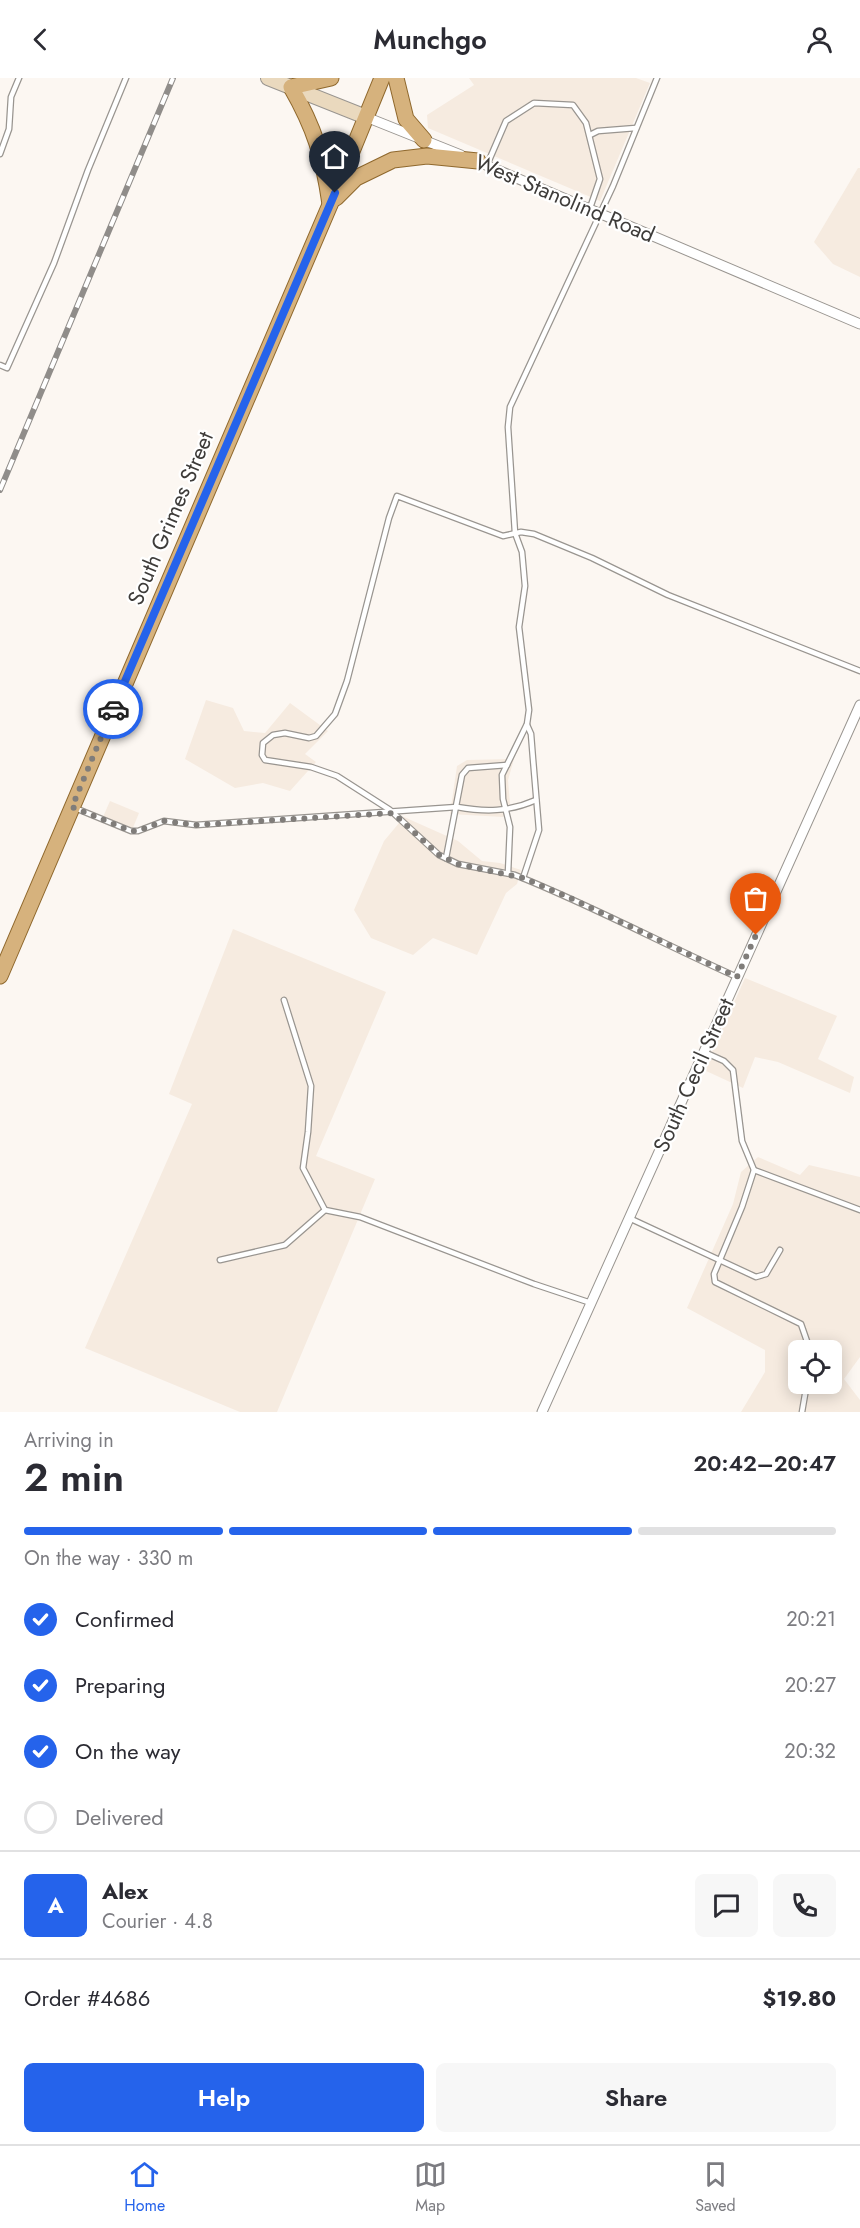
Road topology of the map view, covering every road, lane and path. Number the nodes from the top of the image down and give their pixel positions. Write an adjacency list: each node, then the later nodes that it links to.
1 (19, 78): 13 (lane)
2 (126, 78): 19 (lane)
3 (268, 78): 8 (main road, West Stanolind Road)
4 (331, 78): 8 (main road)
5 (382, 78): 9 (main road, South Grimes Street)
6 (396, 78): 12 (main road)
7 (657, 78): 10 (lane)
8 (291, 87): 9 (main road, West Stanolind Road); 15 (main road)
9 (366, 117): 12 (street, West Stanolind Road); 15 (main road, South Grimes Street)
10 (636, 128): 11 (lane); 17 (lane)
11 (590, 135): 14 (lane); 16 (lane)
12 (424, 140): 14 (street, West Stanolind Road)
13 (0, 154)
14 (482, 163): 15 (main road); 16 (street, West Stanolind Road)
15 (330, 204): 26 (main road, South Grimes Street)
16 (590, 208): 17 (street, West Stanolind Road)
17 (600, 212): 18 (street, West Stanolind Road); 20 (lane)
18 (860, 324)
19 (0, 365)
20 (516, 533): 21 (lane); 23 (lane); 29 (lane)
21 (860, 671)
22 (860, 705): 34 (street, South Cecil Street)
23 (527, 724): 24 (lane); 25 (lane)
24 (507, 765): 27 (lane); 28 (lane)
25 (536, 800): 28 (lane); 32 (lane)
26 (72, 807): 29 (lane); 33 (main road, South Grimes Street)
27 (457, 807): 28 (lane); 29 (lane); 30 (lane)
28 (506, 810): 31 (lane)
29 (393, 813): 30 (lane)
30 (446, 858): 31 (lane)
31 (508, 873): 32 (lane)
32 (523, 878): 34 (lane)
33 (0, 976)
34 (737, 977): 36 (street, South Cecil Street)
35 (284, 1000): 38 (lane)
36 (704, 1052): 37 (lane); 40 (street, South Cecil Street)
37 (754, 1170): 39 (lane); 43 (lane)
38 (325, 1210): 42 (lane); 44 (lane)
39 (860, 1210)
40 (629, 1218): 43 (lane); 44 (street, South Cecil Street)
41 (780, 1250): 43 (lane)
42 (220, 1260)
43 (719, 1260): 45 (lane)
44 (591, 1303): 47 (street, South Cecil Street)
45 (807, 1340)
46 (805, 1394): 48 (lane)
47 (542, 1412)
48 (802, 1412)

